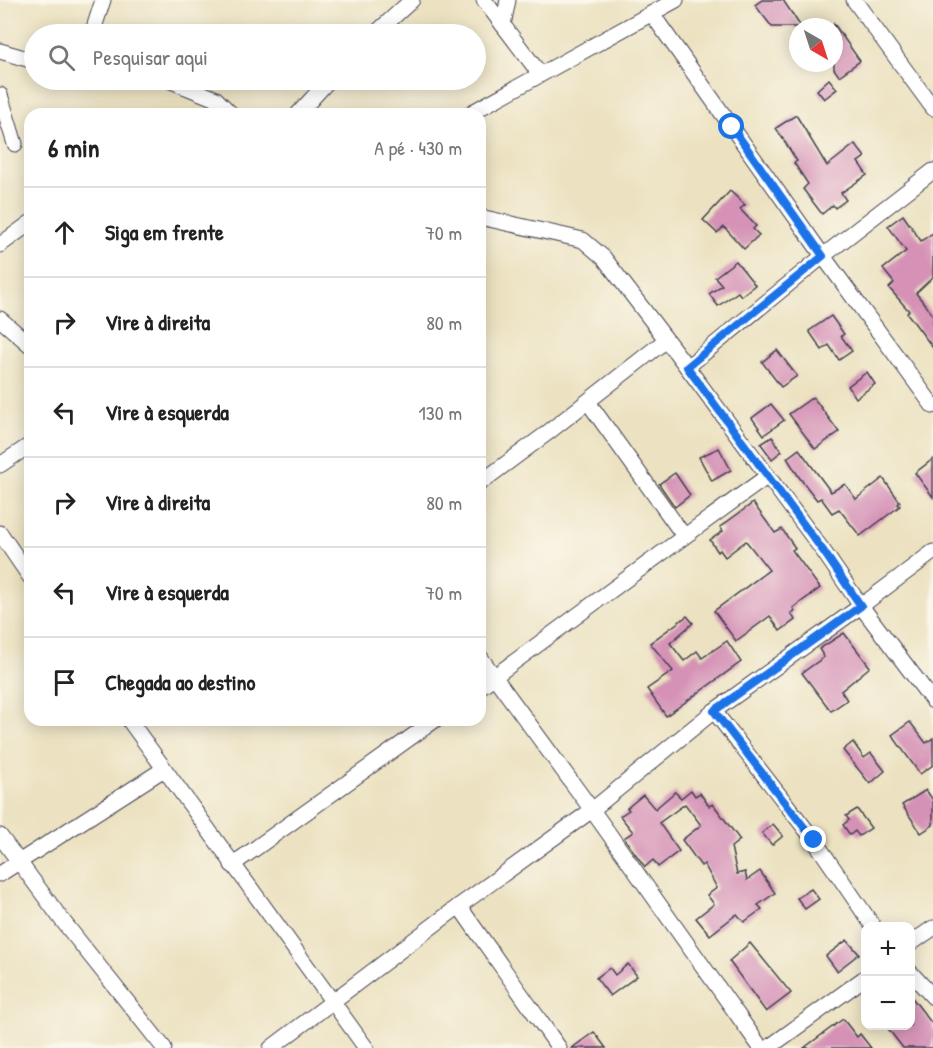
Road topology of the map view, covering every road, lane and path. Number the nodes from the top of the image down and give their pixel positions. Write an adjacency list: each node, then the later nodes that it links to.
1 (103, 0): 8 (street)
2 (412, 0): 9 (street)
3 (484, 0): 10 (street)
4 (508, 0): 10 (street)
5 (676, 0): 7 (street)
6 (854, 0): 20 (street)
7 (652, 14): 13 (street); 26 (street)
8 (95, 24)
9 (386, 24)
10 (503, 25): 13 (street)
11 (0, 51): 12 (street)
12 (24, 58)
13 (540, 74): 19 (street)
14 (194, 90): 17 (street)
15 (320, 90): 18 (street)
16 (0, 95): 21 (street)
17 (225, 108)
18 (303, 108)
19 (480, 108)
20 (933, 108)
21 (15, 144)
22 (933, 171): 26 (street)
23 (486, 218): 29 (street)
24 (24, 227): 25 (street)
25 (0, 245)
26 (823, 256): 30 (street); 32 (street)
27 (0, 319): 28 (street)
28 (24, 340)
29 (666, 340): 30 (street); 31 (street)
30 (687, 367): 35 (street)
31 (588, 402): 36 (street); 38 (street)
32 (933, 406)
33 (24, 449): 34 (street)
34 (0, 465)
35 (768, 476): 38 (street); 41 (street)
36 (486, 478)
37 (0, 533): 40 (street)
38 (684, 536): 43 (street)
39 (933, 552): 41 (street)
40 (24, 568)
41 (861, 606): 45 (street); 46 (street)
42 (486, 665): 43 (street)
43 (495, 677): 44 (street); 50 (street)
44 (486, 683)
45 (933, 701)
46 (714, 711): 50 (street); 56 (street)
47 (133, 726): 49 (street)
48 (427, 726): 53 (street)
49 (164, 769): 52 (street); 53 (street)
50 (592, 810): 55 (street); 67 (street)
51 (0, 836): 52 (street)
52 (19, 861): 54 (street); 63 (street)
53 (232, 865): 62 (street)
54 (0, 874)
55 (459, 906): 62 (street); 66 (street)
56 (870, 922)
57 (933, 928): 58 (street)
58 (915, 941)
59 (914, 976): 61 (street)
60 (861, 981): 68 (street)
61 (933, 997)
62 (333, 1002): 64 (street); 65 (street)
63 (164, 1048)
64 (271, 1048)
65 (366, 1048)
66 (559, 1048)
67 (761, 1048)
68 (768, 1048)

